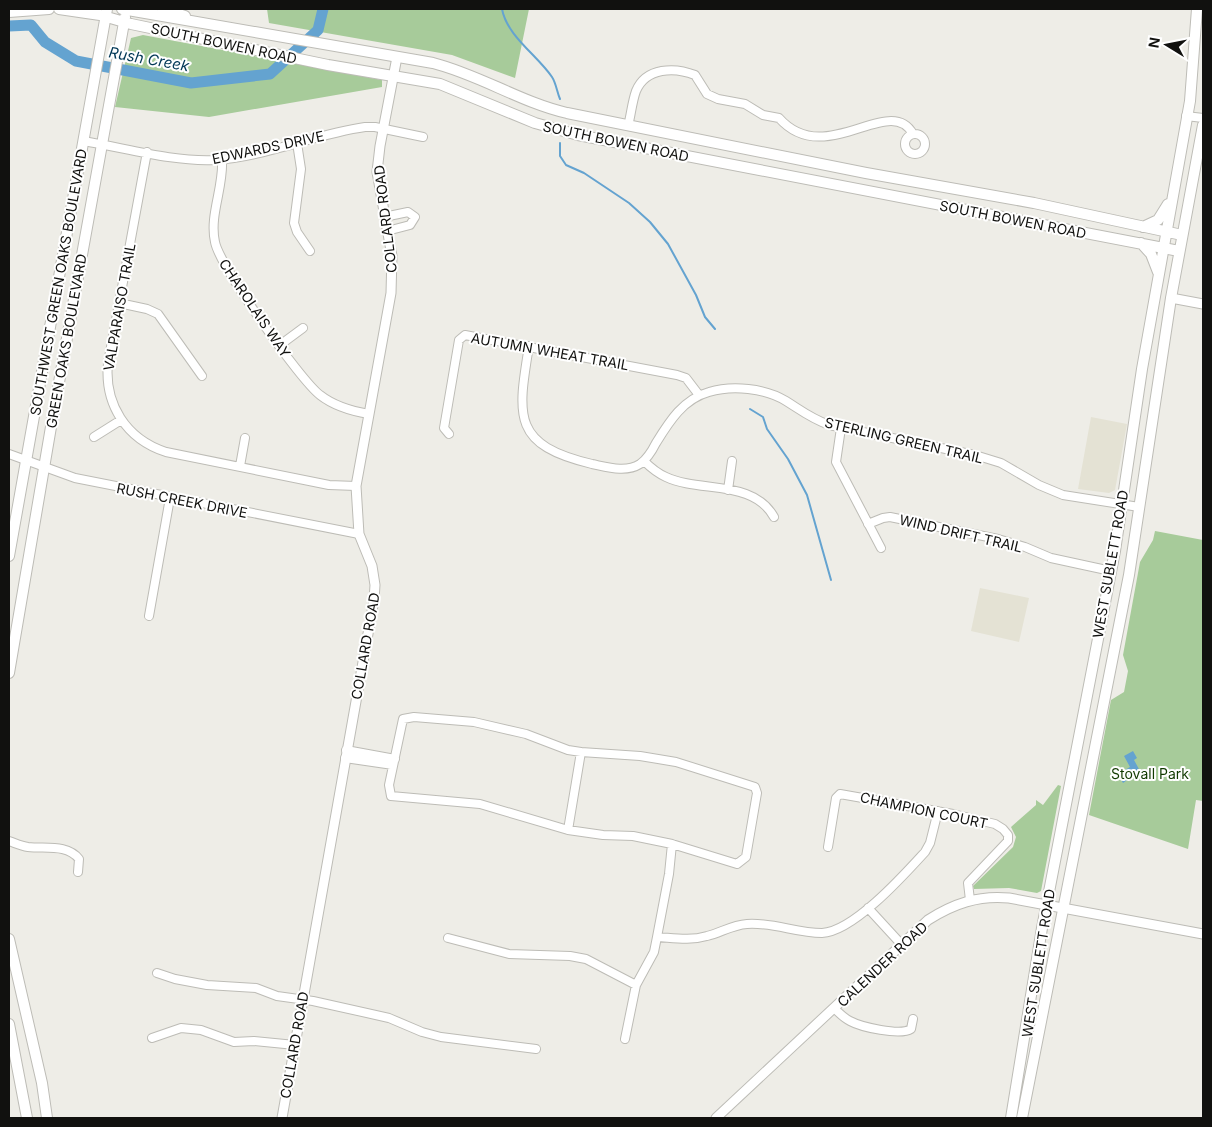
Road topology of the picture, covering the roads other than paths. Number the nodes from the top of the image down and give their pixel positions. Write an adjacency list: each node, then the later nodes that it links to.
1 (49, 9): 6 (main road)
2 (59, 9): 7 (main road, SOUTH BOWEN ROAD)
3 (126, 9): 8 (main road, SOUTH BOWEN ROAD); 9 (main road, GREEN OAKS BOULEVARD)
4 (163, 9): 8 (main road)
5 (1197, 9): 14 (main road, WEST SUBLETT ROAD)
6 (11, 11)
7 (107, 13): 9 (main road, SOUTH BOWEN ROAD); 21 (main road, SOUTHWEST GREEN OAKS BOULEVARD)
8 (193, 20): 10 (main road, SOUTH BOWEN ROAD)
9 (124, 22): 11 (main road, SOUTH BOWEN ROAD); 23 (main road, GREEN OAKS BOULEVARD)
10 (229, 26): 11 (main road); 12 (main road, SOUTH BOWEN ROAD)
11 (225, 43): 13 (main road, SOUTH BOWEN ROAD)
12 (397, 57): 13 (street, COLLARD ROAD); 17 (main road, SOUTH BOWEN ROAD)
13 (394, 75): 18 (street, COLLARD ROAD); 27 (main road, SOUTH BOWEN ROAD)
14 (1186, 116): 15 (street); 28 (main road, WEST SUBLETT ROAD)
15 (1203, 118)
16 (1203, 125): 35 (main road, WEST SUBLETT ROAD)
17 (628, 126): 19 (street); 26 (main road, SOUTH BOWEN ROAD)
18 (383, 128): 20 (street, EDWARDS DRIVE); 22 (street, EDWARDS DRIVE); 30 (street, COLLARD ROAD)
19 (913, 134)
20 (423, 137)
21 (83, 141): 23 (street, EDWARDS DRIVE); 56 (main road, SOUTHWEST GREEN OAKS BOULEVARD)
22 (297, 142): 25 (street, EDWARDS DRIVE); 38 (street)
23 (102, 144): 24 (street, EDWARDS DRIVE); 60 (main road, GREEN OAKS BOULEVARD)
24 (147, 152): 25 (street, EDWARDS DRIVE); 42 (street, VALPARAISO TRAIL)
25 (222, 159): 45 (street, CHAROLAIS WAY)
26 (866, 173): 27 (main road); 29 (main road, SOUTH BOWEN ROAD)
27 (863, 191): 31 (main road, SOUTH BOWEN ROAD)
28 (1173, 194): 32 (main road); 34 (main road, WEST SUBLETT ROAD)
29 (1034, 203): 31 (main road); 32 (main road, SOUTH BOWEN ROAD)
30 (384, 217): 33 (street, COLLARD ROAD); 33 (street)
31 (1031, 221): 36 (main road, SOUTH BOWEN ROAD)
32 (1143, 227): 34 (main road, SOUTH BOWEN ROAD)
33 (387, 231): 49 (street, COLLARD ROAD)
34 (1166, 232): 35 (main road, SOUTH BOWEN ROAD); 37 (main road, WEST SUBLETT ROAD)
35 (1182, 235): 39 (main road, WEST SUBLETT ROAD)
36 (1141, 243): 37 (main road, SOUTH BOWEN ROAD); 40 (main road)
37 (1164, 248): 39 (main road, SOUTH BOWEN ROAD); 40 (main road, WEST SUBLETT ROAD)
38 (310, 251)
39 (1179, 251): 41 (main road, WEST SUBLETT ROAD)
40 (1159, 274): 64 (main road, WEST SUBLETT ROAD)
41 (1171, 298): 43 (street); 65 (main road, WEST SUBLETT ROAD)
42 (119, 303): 47 (street); 50 (street, VALPARAISO TRAIL)
43 (1203, 304)
44 (303, 328): 45 (street)
45 (280, 345): 49 (street, CHAROLAIS WAY)
46 (528, 346): 48 (street, AUTUMN WHEAT TRAIL); 52 (street, AUTUMN WHEAT TRAIL); 57 (street)
47 (202, 376)
48 (699, 395): 51 (street, STERLING GREEN TRAIL); 57 (street, STERLING GREEN TRAIL)
49 (369, 414): 61 (street, COLLARD ROAD)
50 (121, 420): 53 (street); 59 (street, VALPARAISO TRAIL)
51 (841, 428): 64 (street, STERLING GREEN TRAIL); 67 (street)
52 (449, 434)
53 (94, 437)
54 (245, 438): 59 (street)
55 (9, 454): 56 (street, RUSH CREEK DRIVE)
56 (26, 460): 60 (street, RUSH CREEK DRIVE); 70 (main road, SOUTHWEST GREEN OAKS BOULEVARD)
57 (644, 461): 62 (street)
58 (732, 461): 62 (street)
59 (240, 466): 61 (street, VALPARAISO TRAIL)
60 (44, 467): 63 (street, RUSH CREEK DRIVE); 73 (main road, GREEN OAKS BOULEVARD)
61 (356, 486): 68 (street, COLLARD ROAD)
62 (728, 490): 66 (street)
63 (170, 498): 68 (street, RUSH CREEK DRIVE); 72 (street)
64 (1122, 504): 65 (street, STERLING GREEN TRAIL); 71 (main road, WEST SUBLETT ROAD)
65 (1138, 506): 85 (main road, WEST SUBLETT ROAD)
66 (774, 517)
67 (868, 524): 69 (street); 71 (street, WIND DRIFT TRAIL)
68 (358, 534): 75 (street, COLLARD ROAD)
69 (881, 548)
70 (9, 556)
71 (1111, 571): 84 (main road, WEST SUBLETT ROAD)
72 (149, 616)
73 (9, 673)
74 (581, 752): 76 (street); 78 (street); 80 (street)
75 (346, 754): 76 (street); 94 (street, COLLARD ROAD)
76 (394, 762): 78 (street)
77 (938, 811): 81 (street, CHAMPION COURT); 83 (street, CHAMPION COURT); 86 (street)
78 (568, 830): 80 (street)
79 (9, 841): 82 (street)
80 (672, 844): 88 (street)
81 (828, 847)
82 (78, 872)
83 (970, 900): 84 (street, CALENDER ROAD); 91 (street, CALENDER ROAD)
84 (1047, 904): 85 (street, CALENDER ROAD); 108 (main road, WEST SUBLETT ROAD)
85 (1065, 907): 87 (street, CALENDER ROAD); 109 (main road, WEST SUBLETT ROAD)
86 (868, 908): 88 (street); 91 (street)
87 (1203, 934)
88 (657, 937): 93 (street)
89 (448, 938): 93 (street)
90 (9, 939): 102 (main road)
91 (902, 945): 95 (street, CALENDER ROAD)
92 (157, 973): 94 (street)
93 (636, 985): 99 (street)
94 (302, 999): 100 (street, COLLARD ROAD); 101 (street)
95 (835, 1009): 96 (street); 107 (street, CALENDER ROAD)
96 (913, 1019)
97 (9, 1024): 103 (main road)
98 (152, 1038): 100 (street)
99 (625, 1039)
100 (294, 1045): 106 (street, COLLARD ROAD)
101 (536, 1049)
102 (38, 1067): 103 (main road); 105 (main road)
103 (19, 1070): 104 (main road)
104 (27, 1118)
105 (47, 1118)
106 (282, 1118)
107 (716, 1118)
108 (1011, 1118)
109 (1022, 1118)

